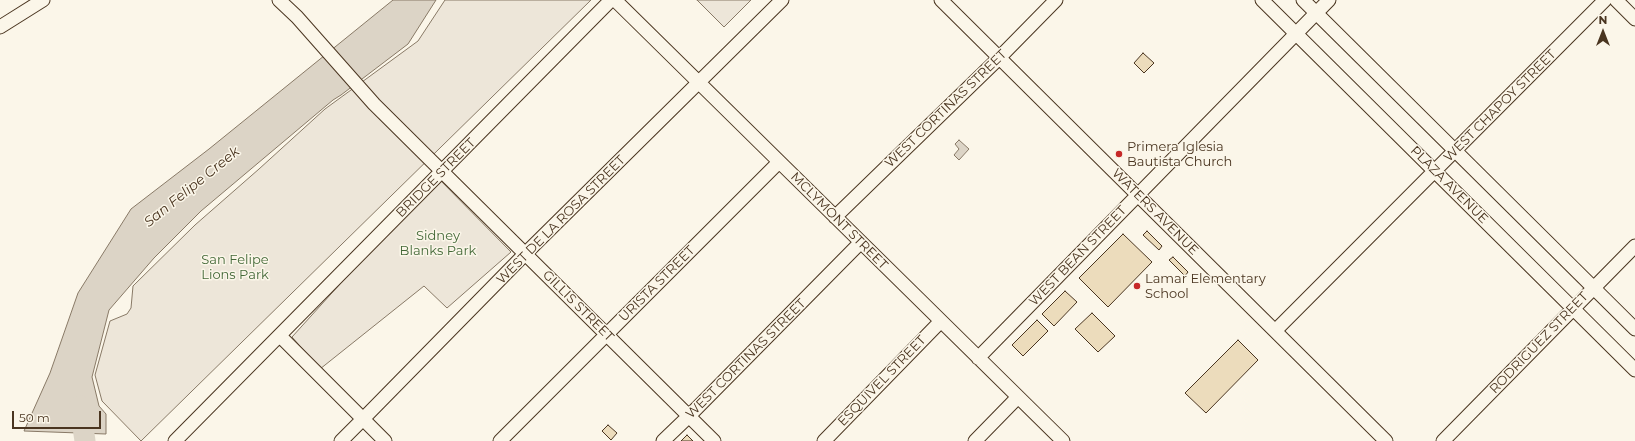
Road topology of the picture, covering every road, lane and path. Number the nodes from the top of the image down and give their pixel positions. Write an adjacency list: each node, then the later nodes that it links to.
1 (43, 0): 15 (street)
2 (280, 0): 22 (street, GILLIS STREET)
3 (611, 0): 22 (street, BRIDGE STREET)
4 (615, 0): 18 (street, MCLYMONT STREET)
5 (782, 0): 18 (street, WEST DE LA ROSA STREET)
6 (941, 0): 17 (street, WATERS AVENUE)
7 (1056, 0): 17 (street, WEST CORTINAS STREET)
8 (1262, 0): 16 (street, PLAZA AVENUE)
9 (1303, 0): 13 (street)
10 (1329, 0): 13 (street, WEST BEAN STREET)
11 (1606, 0): 19 (street, WEST CHAPOY STREET)
12 (1616, 0): 14 (street)
13 (1316, 13): 16 (street, WEST BEAN STREET); 19 (street)
14 (1635, 19)
15 (0, 27)
16 (1296, 33): 21 (street, PLAZA AVENUE); 23 (street, WEST BEAN STREET)
17 (1000, 58): 23 (street, WATERS AVENUE); 24 (street, WEST CORTINAS STREET)
18 (699, 83): 20 (street, MCLYMONT STREET); 27 (street, WEST DE LA ROSA STREET)
19 (1455, 151): 21 (street, WEST CHAPOY STREET); 28 (street)
20 (779, 162): 24 (street, MCLYMONT STREET); 33 (street, URISTA STREET)
21 (1435, 171): 29 (street, PLAZA AVENUE); 32 (street, WEST CHAPOY STREET)
22 (442, 172): 27 (street, GILLIS STREET); 34 (street, BRIDGE STREET)
23 (1138, 195): 32 (street, WATERS AVENUE); 35 (street, WEST BEAN STREET)
24 (835, 217): 25 (street, MCLYMONT STREET)
25 (861, 242): 30 (street, MCLYMONT STREET); 38 (street, WEST CORTINAS STREET)
26 (1635, 246): 28 (street, RODRIGUEZ STREET)
27 (525, 254): 33 (street, GILLIS STREET); 39 (street, WEST DE LA ROSA STREET)
28 (1594, 288): 29 (street, RODRIGUEZ STREET); 31 (street)
29 (1573, 309): 36 (street, PLAZA AVENUE); 50 (street, RODRIGUEZ STREET)
30 (941, 321): 35 (street, MCLYMONT STREET); 46 (street, ESQUIVEL STREET)
31 (1635, 329)
32 (1275, 331): 49 (street, WATERS AVENUE)
33 (607, 335): 38 (street, GILLIS STREET); 43 (street, URISTA STREET)
34 (280, 336): 39 (street); 40 (street, BRIDGE STREET)
35 (978, 358): 37 (street, MCLYMONT STREET)
36 (1635, 370)
37 (1018, 397): 47 (street); 48 (street, MCLYMONT STREET)
38 (689, 416): 44 (street, WEST CORTINAS STREET); 45 (street, GILLIS STREET)
39 (364, 420): 41 (street, WEST DE LA ROSA STREET); 42 (street)
40 (175, 441)
41 (341, 441)
42 (385, 441)
43 (500, 441)
44 (663, 441)
45 (714, 441)
46 (824, 441)
47 (975, 441)
48 (1063, 441)
49 (1386, 441)
50 (1443, 441)

